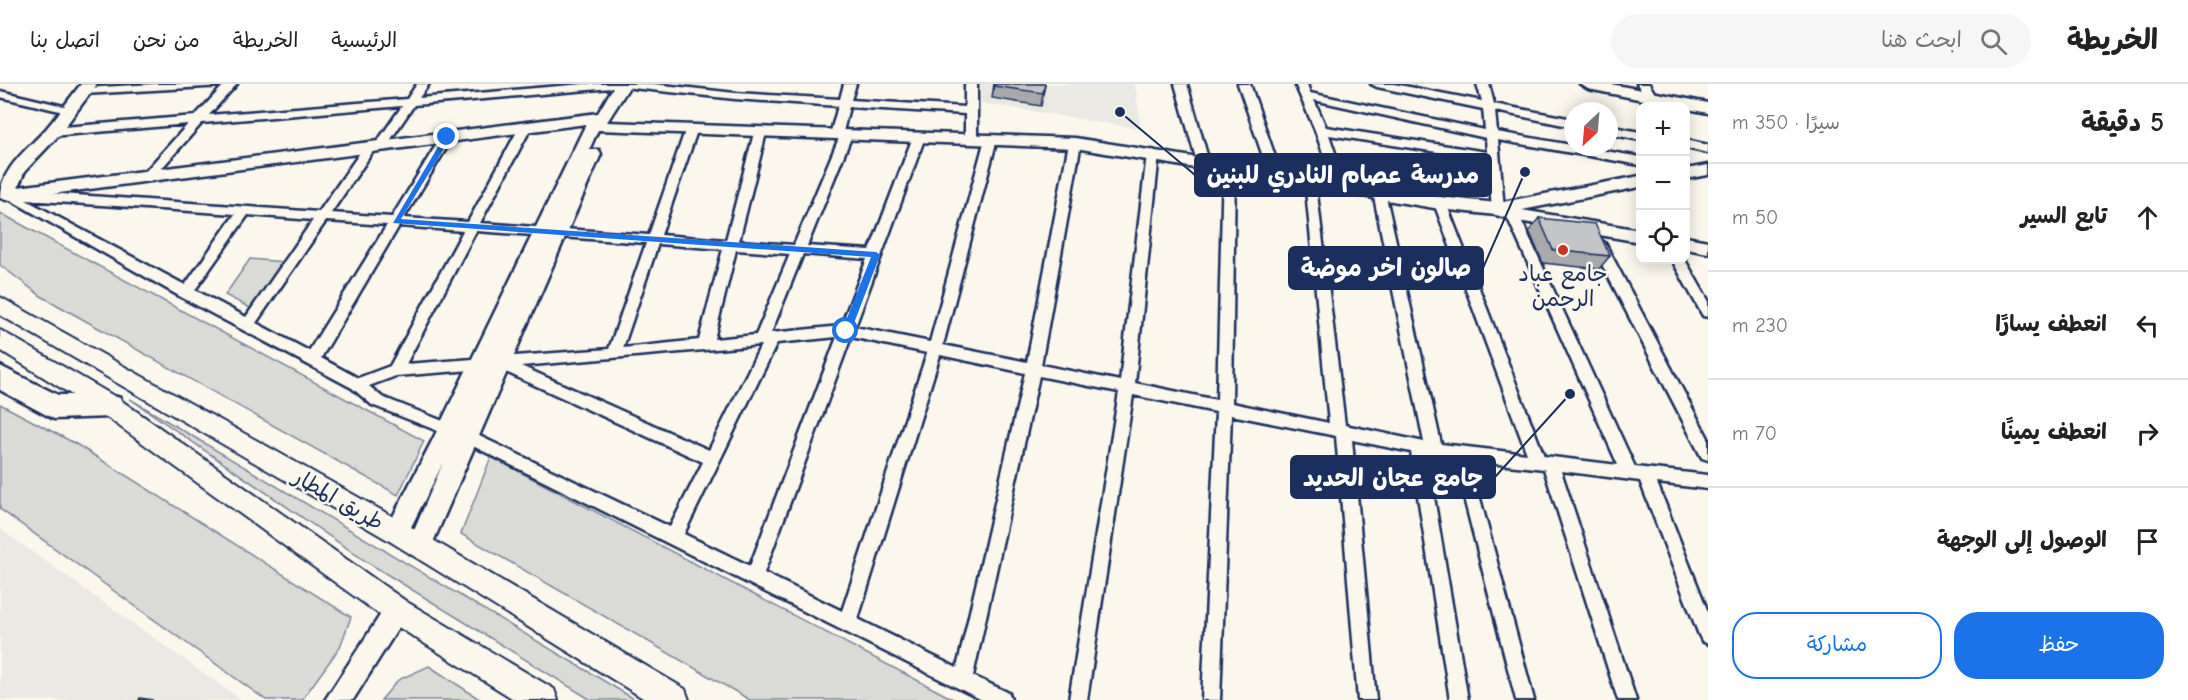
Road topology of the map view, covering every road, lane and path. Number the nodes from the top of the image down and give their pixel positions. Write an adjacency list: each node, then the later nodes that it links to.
1 (219, 84): 13 (street)
2 (231, 84): 24 (street)
3 (423, 84): 18 (street)
4 (623, 84): 17 (street); 18 (street); 26 (street)
5 (740, 84): 17 (street)
6 (849, 84): 19 (street)
7 (971, 84): 23 (street)
8 (1181, 84): 47 (street)
9 (1244, 84): 49 (street)
10 (1377, 84): 20 (street)
11 (1483, 84): 20 (street)
12 (1588, 84): 15 (street)
13 (87, 87): 22 (street)
14 (1303, 89): 28 (street); 34 (street)
15 (1647, 90): 21 (street)
16 (0, 94): 22 (street)
17 (735, 96): 19 (street)
18 (410, 102): 24 (street); 42 (street)
19 (844, 103): 23 (street); 33 (street)
20 (1489, 107): 25 (street); 34 (street)
21 (1708, 108)
22 (68, 110): 30 (street)
23 (971, 111): 38 (street)
24 (199, 120): 30 (street); 50 (street)
25 (1564, 121)
26 (603, 122): 27 (street); 29 (street); 63 (street)
27 (526, 126): 36 (street); 61 (street)
28 (1321, 130): 45 (street); 53 (street)
29 (691, 131): 32 (street); 65 (street)
30 (52, 132): 55 (street)
31 (1618, 132): 35 (street)
32 (760, 133): 33 (street); 67 (street)
33 (841, 135): 37 (street); 69 (street)
34 (1491, 135): 45 (street); 46 (street)
35 (1636, 135)
36 (447, 137): 42 (street); 60 (street)
37 (919, 137): 38 (street); 70 (street)
38 (971, 138): 39 (street)
39 (991, 139): 40 (street); 80 (street)
40 (1074, 143): 44 (street); 84 (street)
41 (1690, 145): 43 (street)
42 (375, 146): 50 (street); 59 (street)
43 (1708, 148)
44 (1153, 154): 47 (street); 88 (street)
45 (1495, 157): 58 (street)
46 (1636, 160)
47 (1203, 162): 48 (street)
48 (1229, 166): 49 (street); 90 (street)
49 (1275, 174): 51 (street)
50 (148, 176): 55 (street)
51 (1311, 180): 53 (street); 91 (street)
52 (1636, 183): 58 (street)
53 (1340, 185): 54 (street)
54 (1379, 192): 56 (street); 93 (street)
55 (6, 194): 57 (street); 72 (street)
56 (1440, 203): 58 (street); 97 (street)
57 (244, 211): 59 (street); 72 (street)
58 (1505, 211): 62 (street); 98 (street)
59 (322, 216): 60 (street); 75 (street)
60 (396, 221): 61 (street); 82 (street)
61 (471, 225): 63 (street); 85 (street)
62 (1589, 227): 64 (street); 95 (street)
63 (550, 232): 65 (street); 83 (street)
64 (1636, 235)
65 (653, 239): 67 (street); 81 (street)
66 (1690, 244): 68 (street)
67 (731, 245): 69 (street); 79 (street)
68 (1708, 247)
69 (798, 249): 70 (street); 78 (street)
70 (876, 255): 76 (street)
71 (1681, 264): 74 (street)
72 (186, 293): 75 (street)
73 (0, 305): 100 (main road, طريق المطار)
74 (1708, 312)
75 (247, 326): 82 (street)
76 (846, 331): 78 (street); 80 (street); 103 (street)
77 (0, 339): 89 (main road)
78 (766, 339): 79 (street); 96 (street)
79 (705, 345): 81 (street)
80 (934, 349): 84 (street); 105 (street)
81 (614, 354): 83 (street)
82 (311, 361): 87 (street)
83 (489, 364): 85 (street); 92 (street); 96 (street)
84 (1033, 369): 88 (street); 107 (street)
85 (395, 370): 87 (street)
86 (0, 377): 89 (highway)
87 (357, 384): 92 (street)
88 (1127, 388): 90 (street); 112 (street)
89 (110, 406): 104 (main road)
90 (1224, 407): 91 (street); 113 (street)
91 (1340, 431): 93 (street); 114 (street)
92 (457, 434): 100 (street); 101 (street); 102 (street)
93 (1426, 448): 94 (street); 115 (street)
94 (1460, 453): 97 (street); 116 (street)
95 (1708, 453)
96 (713, 459): 101 (street)
97 (1544, 463): 98 (street); 117 (street)
98 (1638, 474): 99 (street); 106 (street)
99 (1708, 482)
100 (397, 532): 102 (main road, طريق المطار)
101 (675, 537): 103 (street)
102 (419, 547): 110 (main road, طريق المطار)
103 (754, 578): 105 (street)
104 (398, 611): 108 (street); 109 (main road)
105 (847, 624): 107 (street)
106 (1708, 635)
107 (963, 681): 111 (street)
108 (338, 700)
109 (543, 700)
110 (674, 700)
111 (1002, 700)
112 (1078, 700)
113 (1211, 700)
114 (1367, 700)
115 (1459, 700)
116 (1525, 700)
117 (1627, 700)

